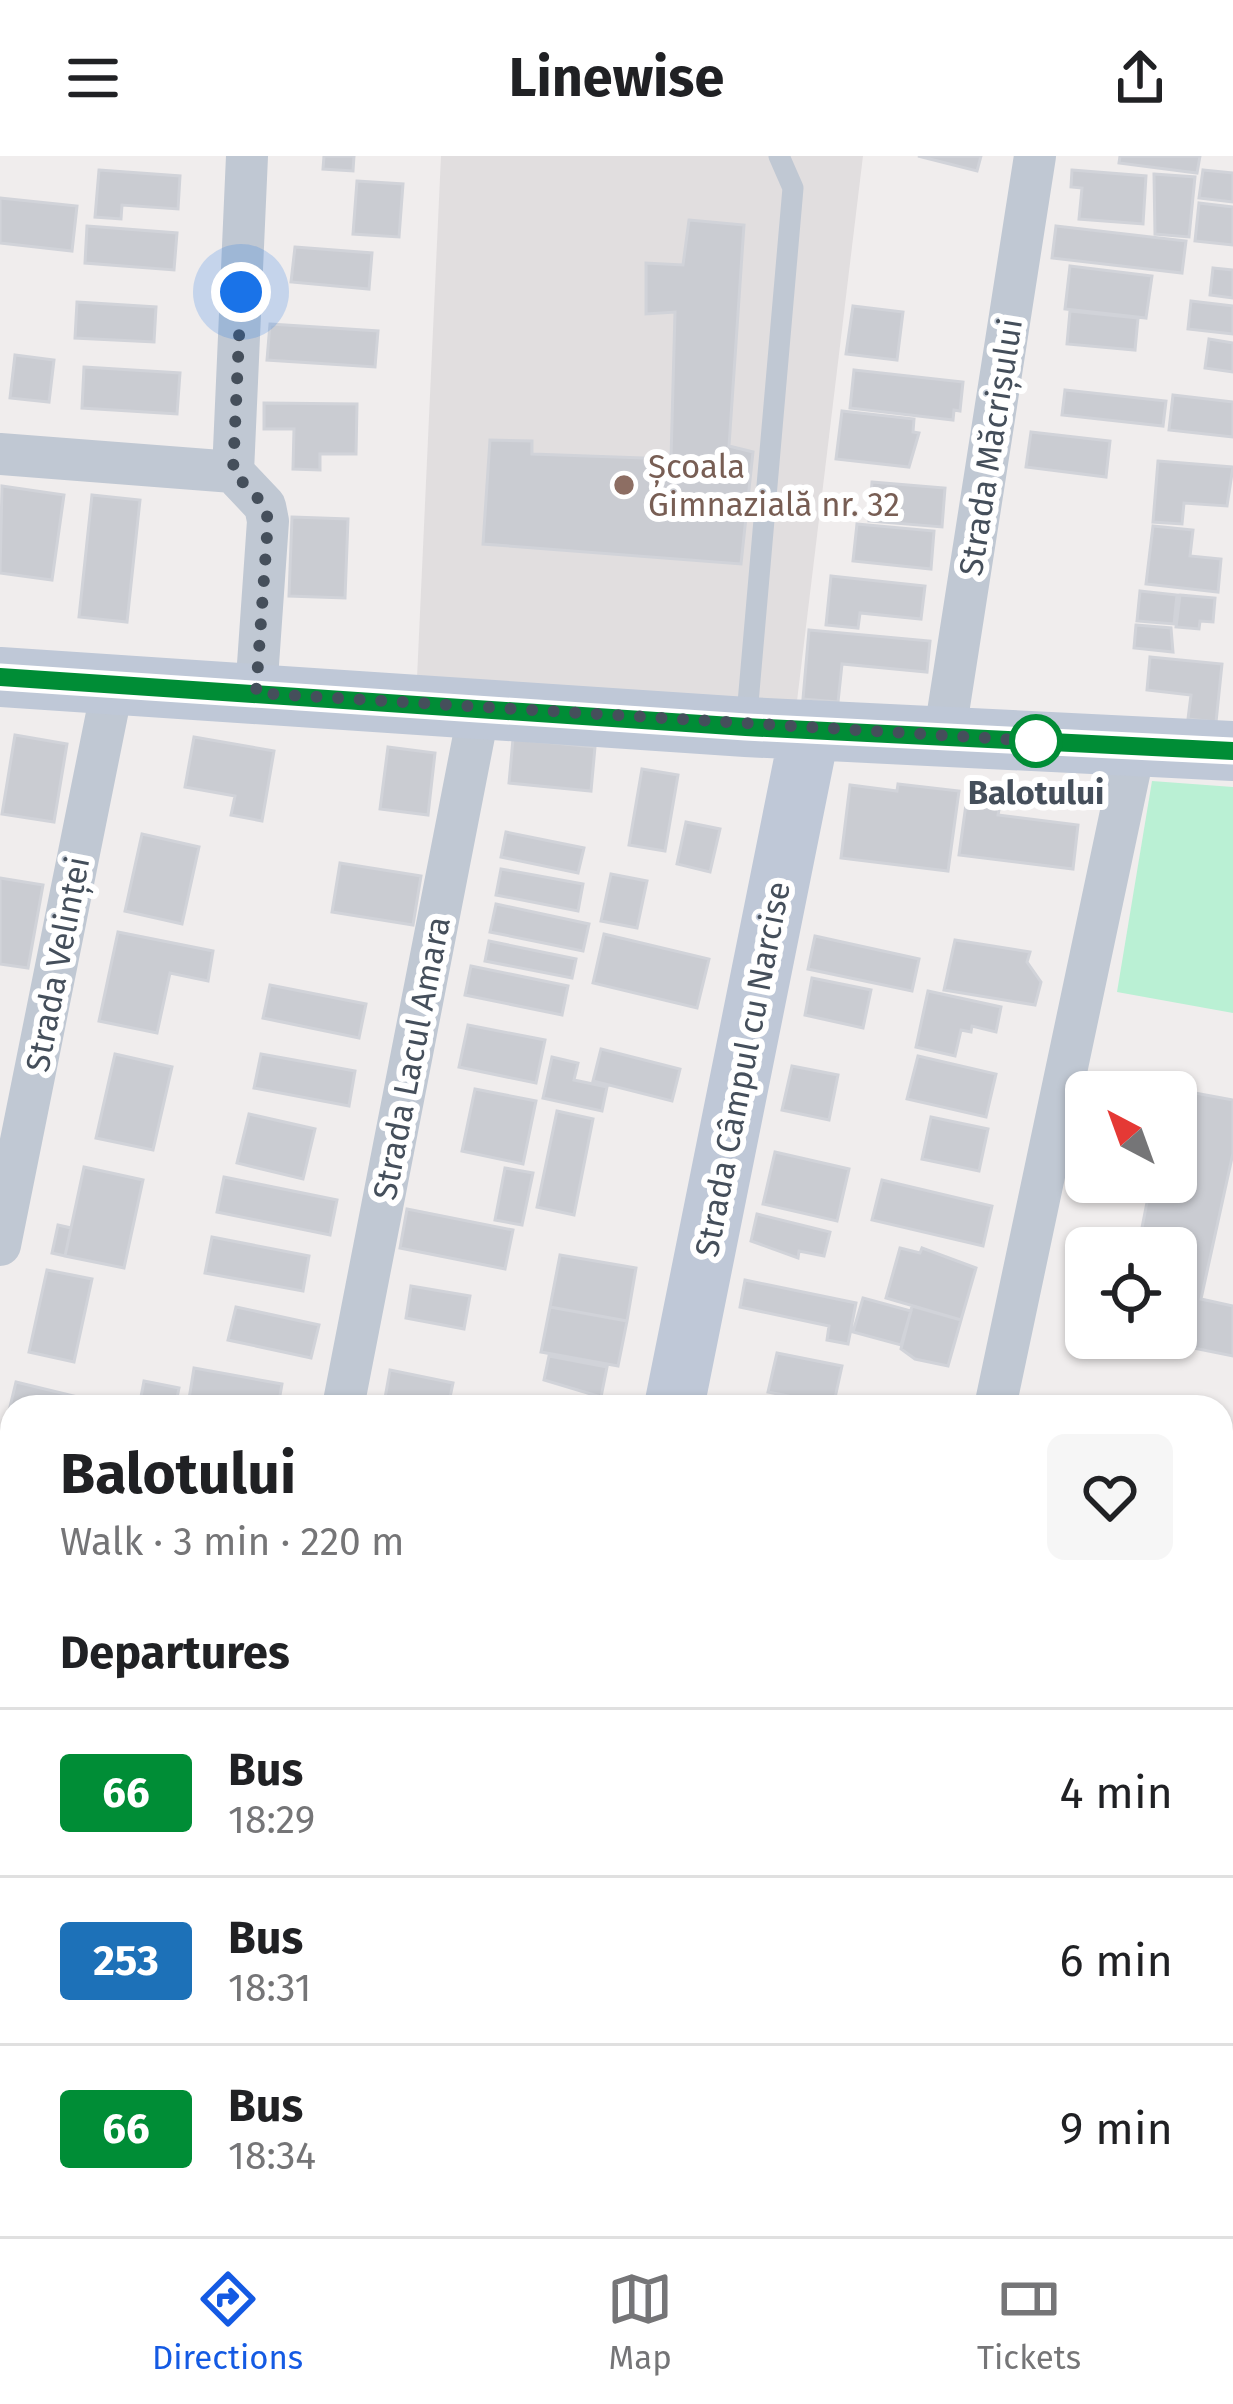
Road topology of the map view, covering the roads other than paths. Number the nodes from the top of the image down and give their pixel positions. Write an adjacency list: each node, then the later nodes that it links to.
1 (247, 156): 5 (street)
2 (778, 156): 10 (lane)
3 (1035, 156): 12 (street, Strada Măcrișului)
4 (0, 454): 5 (street)
5 (233, 472): 8 (street)
6 (0, 676): 7 (street)
7 (113, 684): 8 (street); 15 (street, Strada Velinței)
8 (256, 693): 9 (street)
9 (478, 710): 10 (street); 16 (street, Strada Lacul Amara)
10 (746, 727): 11 (street)
11 (810, 730): 12 (street); 17 (street, Strada Câmpul cu Narcise)
12 (944, 738): 14 (street)
13 (1232, 741): 14 (street)
14 (1136, 746): 18 (street)
15 (0, 1245)
16 (345, 1395)
17 (676, 1395)
18 (997, 1395)

